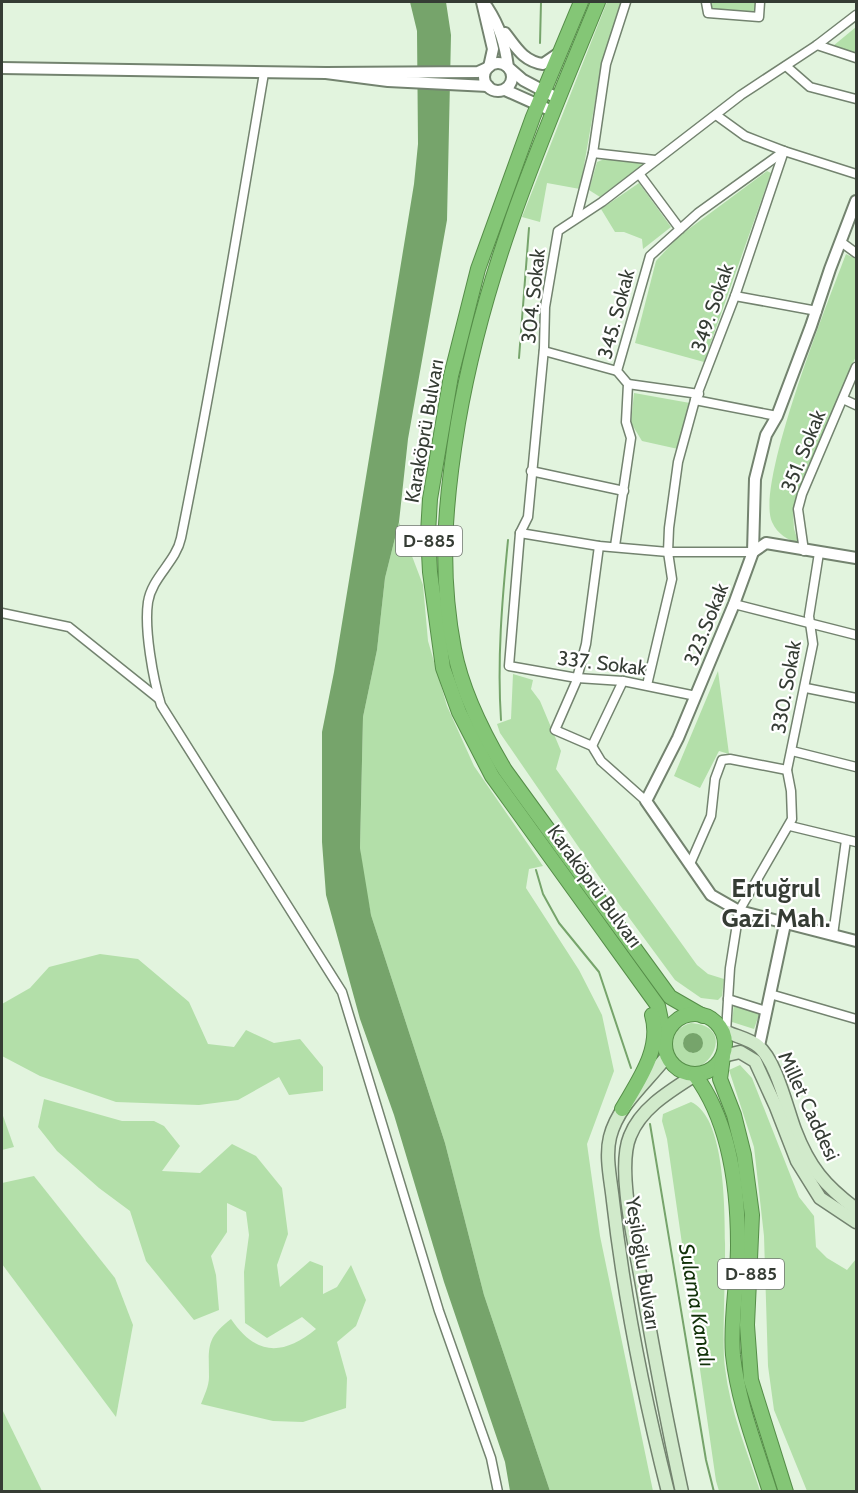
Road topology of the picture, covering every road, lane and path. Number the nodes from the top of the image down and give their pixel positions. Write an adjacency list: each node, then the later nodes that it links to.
1 (482, 2): 8 (street); 13 (street)
2 (581, 2): 10 (highway, Karaköprü Bulvarı / D-885)
3 (598, 2): 21 (highway, Karaköprü Bulvarı / D-885)
4 (626, 2): 26 (street)
5 (706, 2): 6 (street)
6 (760, 2)
7 (856, 15): 9 (street, 304. Sokak)
8 (499, 26): 10 (street); 14 (street)
9 (817, 45): 11 (street); 12 (street, 304. Sokak)
10 (559, 53): 20 (highway, Karaköprü Bulvarı / D-885)
11 (856, 58)
12 (786, 66): 22 (street); 24 (street, 304. Sokak)
13 (489, 67): 14 (street); 17 (street); 18 (street)
14 (508, 67): 19 (street); 20 (street)
15 (2, 68): 16 (street)
16 (264, 73): 17 (street); 66 (street)
17 (456, 77): 18 (street)
18 (488, 86): 19 (street)
19 (505, 90): 20 (street)
20 (541, 98): 21 (street); 23 (street); 80 (highway, Karaköprü Bulvarı / D-885)
21 (557, 98): 23 (highway, Karaköprü Bulvarı / D-885)
22 (856, 99)
23 (552, 111): 84 (highway, Karaköprü Bulvarı / D-885)
24 (716, 115): 25 (street); 27 (street, 304. Sokak)
25 (784, 151): 28 (street); 32 (street, 345. Sokak); 35 (street, 349. Sokak)
26 (593, 153): 27 (street); 31 (street)
27 (655, 160): 29 (street, 304. Sokak)
28 (856, 174)
29 (640, 175): 31 (street, 304. Sokak); 32 (street)
30 (856, 201): 33 (street, 323.Sokak)
31 (577, 216): 37 (street, 304. Sokak)
32 (680, 229): 39 (street, 345. Sokak)
33 (841, 242): 34 (street); 36 (street, 323.Sokak)
34 (856, 253)
35 (735, 296): 36 (street); 41 (street, 349. Sokak)
36 (817, 311): 44 (street, 323.Sokak)
37 (544, 351): 39 (street); 45 (street, 304. Sokak)
38 (856, 367): 42 (street, 351. Sokak)
39 (617, 371): 40 (street, 345. Sokak)
40 (628, 384): 41 (street); 46 (street, 345. Sokak)
41 (697, 397): 44 (street); 51 (street, 349. Sokak)
42 (843, 399): 43 (street); 50 (street, 351. Sokak)
43 (856, 405)
44 (777, 416): 52 (street, 323.Sokak)
45 (531, 471): 46 (street); 47 (street, 304. Sokak)
46 (624, 490): 49 (street, 345. Sokak)
47 (520, 533): 48 (street); 59 (street, 304. Sokak)
48 (599, 546): 49 (street); 60 (street)
49 (615, 546): 51 (street)
50 (804, 551): 52 (street); 53 (street)
51 (668, 552): 52 (street); 62 (street, 349. Sokak)
52 (753, 552): 55 (street, 323.Sokak)
53 (819, 553): 54 (street); 57 (street, 330. Sokak)
54 (856, 558)
55 (734, 604): 57 (street); 64 (street, 323.Sokak)
56 (2, 613): 66 (street)
57 (811, 625): 58 (street); 63 (street, 330. Sokak)
58 (856, 635)
59 (510, 660): 60 (street, 337. Sokak)
60 (577, 678): 61 (street, 337. Sokak); 67 (street)
61 (623, 681): 62 (street, 337. Sokak); 67 (street)
62 (647, 685): 64 (street, 337. Sokak)
63 (806, 688): 65 (street); 68 (street, 330. Sokak)
64 (696, 696): 71 (street, 323.Sokak)
65 (856, 698)
66 (159, 699): 95 (street)
67 (592, 746): 71 (street)
68 (792, 751): 69 (street); 70 (street, 330. Sokak)
69 (856, 767)
70 (787, 771): 72 (street, 330. Sokak); 75 (street)
71 (646, 801): 75 (street)
72 (790, 826): 73 (street); 76 (street)
73 (846, 840): 74 (street); 78 (street)
74 (856, 842)
75 (690, 864): 76 (street)
76 (739, 911): 77 (street); 82 (street)
77 (785, 924): 78 (street); 81 (street)
78 (833, 935): 79 (street)
79 (856, 941)
80 (642, 984): 87 (highway, Karaköprü Bulvarı / D-885); 92 (highway)
81 (770, 994): 83 (street); 85 (street)
82 (728, 999): 83 (street); 86 (street)
83 (766, 1011): 88 (street)
84 (703, 1016): 86 (highway); 87 (highway)
85 (856, 1019)
86 (723, 1030): 88 (main road, Millet Caddesi); 90 (highway)
87 (665, 1039): 89 (highway, D-885)
88 (759, 1046): 93 (main road, Millet Caddesi)
89 (667, 1056): 91 (highway, D-885); 92 (main road, Yeşiloğlu Bulvarı)
90 (723, 1056): 91 (highway); 94 (main road, Millet Caddesi); 99 (highway, D-885)
91 (694, 1075): 97 (main road, Yeşiloğlu Bulvarı); 98 (highway, D-885)
92 (622, 1109): 96 (main road, Yeşiloğlu Bulvarı)
93 (856, 1209)
94 (856, 1222)
95 (498, 1491)
96 (668, 1491)
97 (682, 1491)
98 (770, 1491)
99 (786, 1491)

